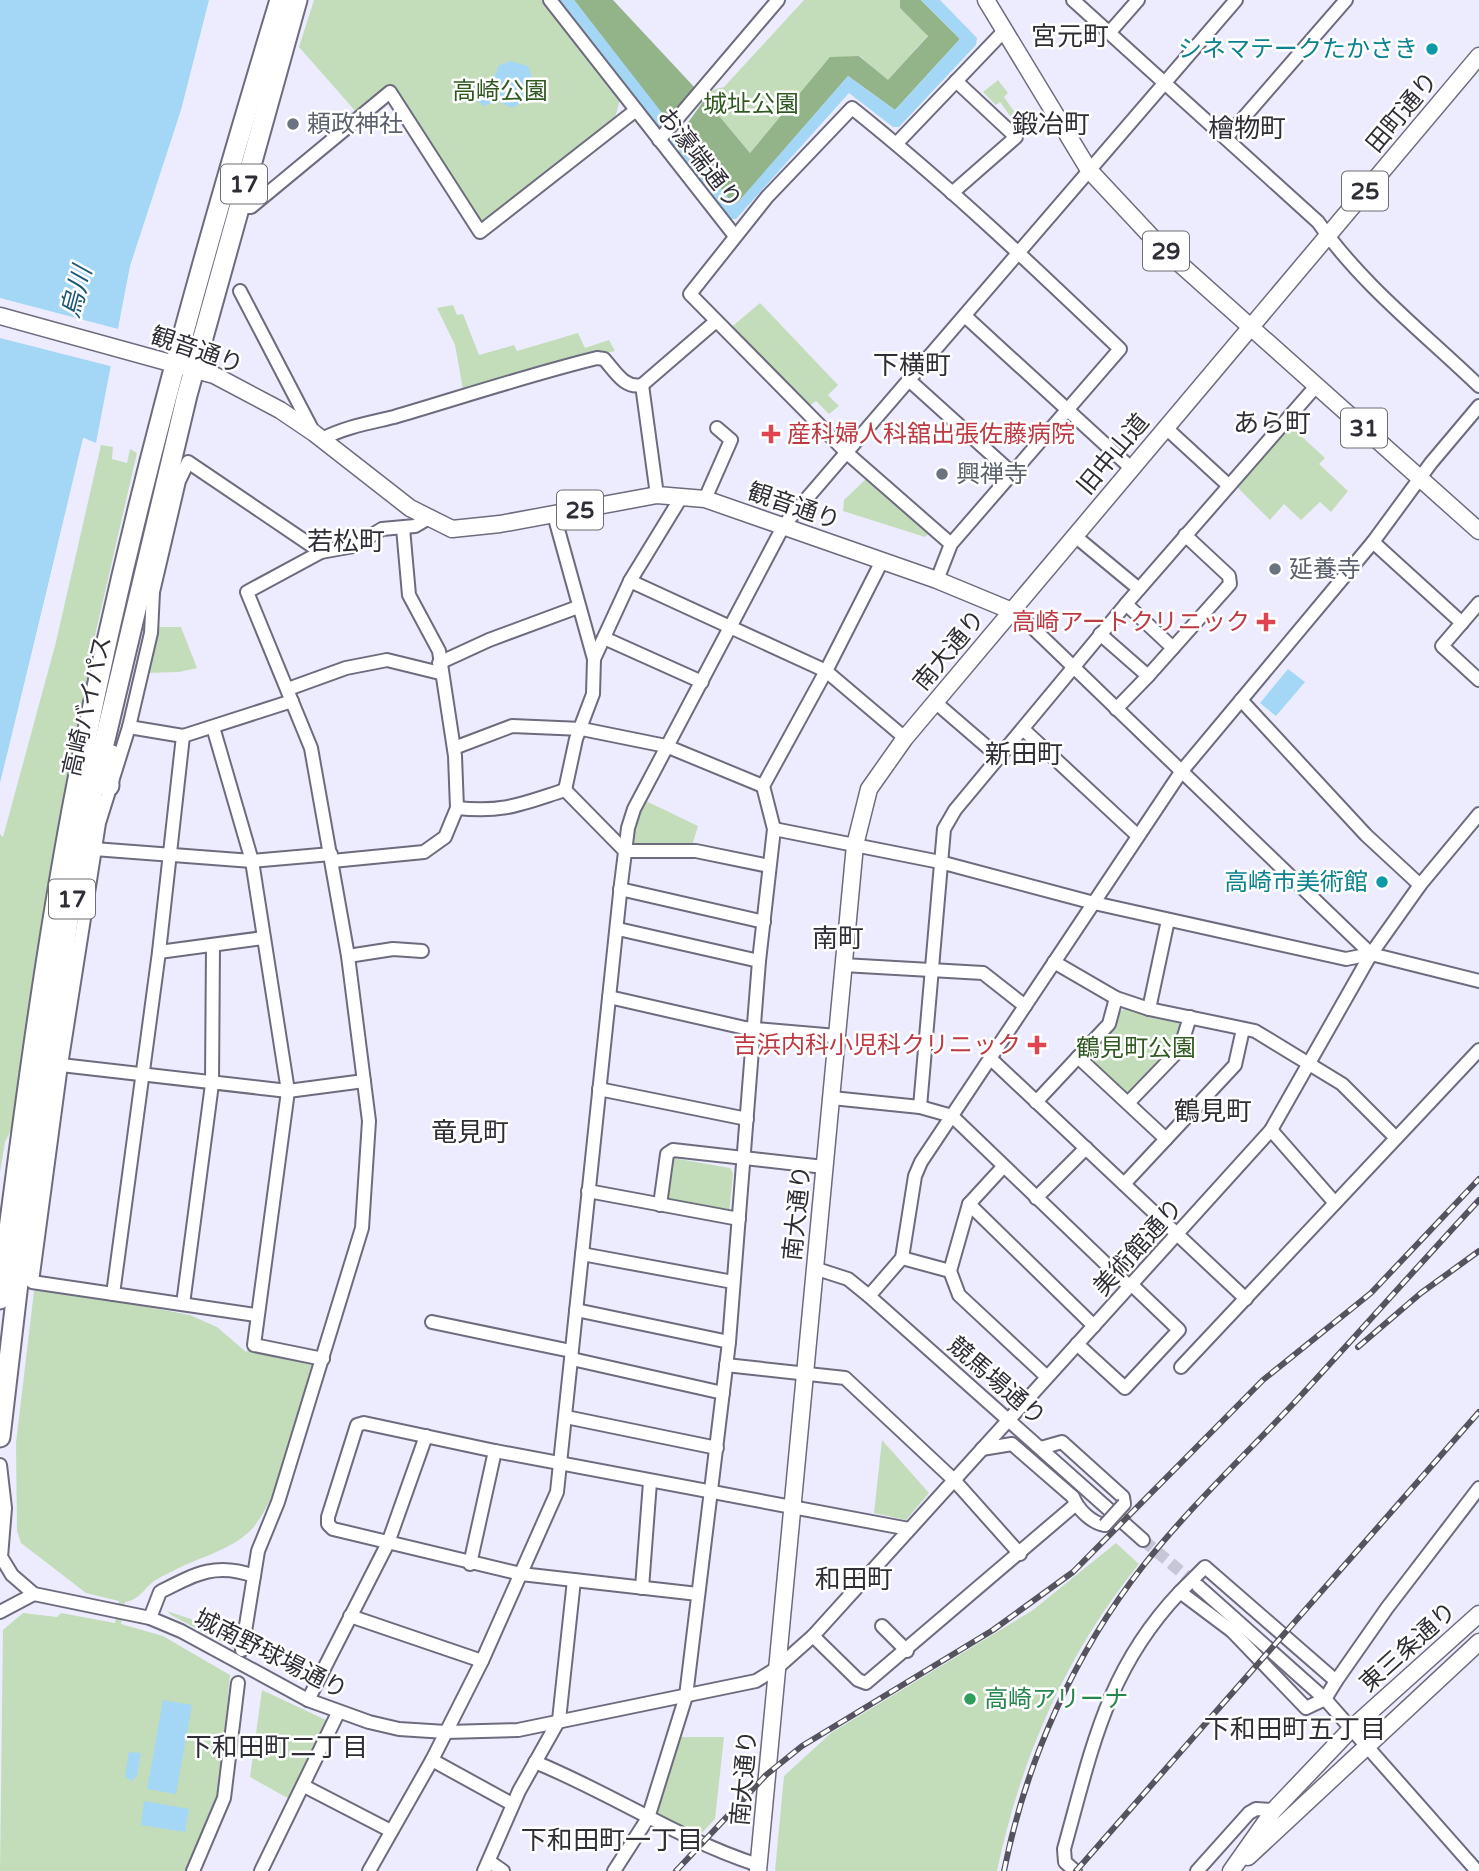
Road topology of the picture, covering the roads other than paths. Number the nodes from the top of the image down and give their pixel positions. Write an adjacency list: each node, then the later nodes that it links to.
1 (280, 0): 30 (highway, 高崎バイパス / 17)
2 (297, 0): 21 (highway, 高崎バイパス / 17)
3 (550, 0): 15 (street, お濠端通り)
4 (778, 0): 16 (street)
5 (986, 0): 10 (main road, 29)
6 (1073, 0): 11 (street)
7 (1138, 0): 11 (street)
8 (1237, 0): 14 (street)
9 (1346, 0): 17 (street)
10 (1004, 30): 13 (street); 19 (main road, 29)
11 (1109, 33): 14 (street)
12 (1479, 56): 22 (main road, 田町通り / 25)
13 (956, 81): 18 (street); 20 (street)
14 (1164, 84): 17 (street); 19 (street)
15 (636, 110): 16 (street, お濠端通り); 21 (street)
16 (661, 137): 23 (street, お濠端通り)
17 (1226, 138): 22 (street)
18 (897, 143): 20 (street); 23 (street, お濠端通り)
19 (1089, 170): 24 (street); 29 (main road, 29)
20 (952, 193): 24 (street)
21 (237, 207): 31 (highway, 高崎バイパス / 17)
22 (1327, 235): 29 (main road, 田町通り / 25); 35 (street)
23 (736, 236): 28 (street)
24 (1019, 253): 27 (street); 37 (street)
25 (240, 291): 40 (street)
26 (0, 316): 30 (main road, 観音通り)
27 (965, 316): 32 (street); 37 (street)
28 (715, 323): 34 (street); 41 (street)
29 (1250, 325): 33 (main road, 31); 38 (main road, 旧中山道 / 25)
30 (168, 362): 31 (main road, 観音通り / 25); 173 (highway, 高崎バイパス / 17)
31 (195, 370): 40 (main road, 観音通り / 25); 60 (highway, 高崎バイパス / 17)
32 (910, 381): 41 (street); 43 (street)
33 (1317, 385): 44 (main road, 31); 45 (street)
34 (642, 386): 40 (street); 46 (street)
35 (1479, 386)
36 (1479, 406): 44 (street)
37 (1067, 408): 42 (street); 43 (street)
38 (1165, 427): 42 (main road, 旧中山道 / 25); 45 (street)
39 (717, 428): 48 (street)
40 (318, 436): 50 (main road, 観音通り / 25)
41 (847, 453): 51 (street); 57 (street)
42 (1131, 468): 55 (main road, 旧中山道 / 25)
43 (1012, 472): 57 (street)
44 (1421, 479): 53 (main road, 31); 56 (street)
45 (1227, 484): 54 (street)
46 (657, 495): 47 (main road, 観音通り / 25); 49 (main road, 観音通り / 25)
47 (682, 496): 48 (main road, 観音通り / 25); 62 (street)
48 (705, 499): 51 (main road, 観音通り / 25)
49 (554, 515): 50 (main road, 観音通り / 25); 66 (street)
50 (427, 519): 52 (street)
51 (784, 525): 59 (main road, 観音通り / 25); 69 (street)
52 (403, 528): 58 (street); 75 (street)
53 (1479, 531)
54 (1185, 535): 63 (street); 72 (street)
55 (1074, 536): 63 (street); 67 (main road, 旧中山道 / 25)
56 (1373, 542): 68 (street); 81 (street)
57 (951, 544): 61 (street)
58 (321, 552): 80 (street); 84 (street)
59 (882, 561): 61 (main road, 観音通り / 25); 76 (street)
60 (142, 579): 94 (highway); 192 (highway, 高崎バイパス / 17)
61 (937, 580): 67 (main road, 観音通り / 25)
62 (630, 581): 69 (street); 71 (street)
63 (1139, 589): 65 (street)
64 (1479, 603): 68 (street)
65 (1126, 604): 70 (street); 72 (street)
66 (578, 607): 73 (street); 75 (street)
67 (1012, 611): 74 (street, 観音通り); 82 (main road, 南大通り)
68 (1462, 623): 78 (street)
69 (730, 630): 76 (street); 79 (street)
70 (1100, 634): 74 (street); 77 (street)
71 (604, 638): 73 (street); 79 (street)
72 (1173, 648): 77 (street)
73 (594, 659): 86 (street)
74 (1073, 667): 83 (street, 観音通り); 87 (street)
75 (440, 668): 80 (street); 91 (street)
76 (826, 671): 89 (street); 95 (street)
77 (1147, 676): 83 (street)
78 (1479, 680)
79 (702, 682): 90 (street)
80 (290, 695): 85 (street); 105 (street)
81 (1241, 700): 93 (street); 109 (street)
82 (935, 702): 89 (main road, 南大通り); 92 (street)
83 (1116, 709): 93 (street, 観音通り)
84 (129, 727): 88 (street); 94 (street)
85 (213, 727): 88 (street); 106 (street)
86 (582, 729): 90 (street); 91 (street); 96 (street)
87 (1024, 730): 92 (street); 100 (street)
88 (183, 736): 104 (street)
89 (905, 738): 101 (main road, 南大通り)
90 (666, 746): 95 (street); 103 (street)
91 (454, 748): 97 (street)
92 (1000, 758): 107 (street)
93 (1181, 772): 100 (street); 119 (street, 観音通り)
94 (109, 786): 102 (street)
95 (763, 786): 99 (street)
96 (565, 790): 97 (street); 103 (street)
97 (457, 808): 105 (street)
98 (1479, 814): 109 (street, 美術館通り)
99 (774, 829): 101 (street); 108 (street)
100 (1138, 836): 111 (street)
101 (855, 845): 107 (street); 123 (main road, 南大通り)
102 (94, 849): 104 (street); 138 (street)
103 (625, 850): 108 (street); 110 (street)
104 (171, 857): 106 (street); 118 (street)
105 (332, 858): 106 (street); 120 (street)
106 (252, 862): 115 (street)
107 (940, 862): 111 (street); 124 (street)
108 (769, 866): 113 (street)
109 (1420, 885): 119 (street, 美術館通り)
110 (620, 890): 113 (street); 114 (street)
111 (1094, 903): 112 (street); 122 (street)
112 (1168, 919): 119 (street); 129 (street)
113 (764, 922): 121 (street)
114 (618, 929): 121 (street); 126 (street)
115 (263, 937): 116 (street); 143 (street)
116 (213, 945): 118 (street); 141 (street)
117 (422, 951): 120 (street)
118 (159, 952): 139 (street)
119 (1371, 954): 125 (street, 観音通り); 137 (street, 美術館通り)
120 (348, 956): 140 (street)
121 (759, 961): 131 (street)
122 (1055, 962): 127 (street); 128 (street)
123 (844, 965): 124 (street); 133 (main road, 南大通り)
124 (930, 970): 128 (street); 147 (street)
125 (1479, 981)
126 (609, 997): 131 (street); 142 (street)
127 (1116, 998): 129 (street); 135 (street)
128 (1025, 1006): 136 (street)
129 (1149, 1009): 130 (street)
130 (1190, 1017): 132 (street); 146 (street)
131 (755, 1028): 133 (street); 149 (street)
132 (1243, 1029): 137 (street); 152 (street)
133 (837, 1036): 144 (main road, 南大通り)
134 (1479, 1050): 151 (street)
135 (1078, 1057): 145 (street); 146 (street)
136 (991, 1059): 145 (street); 148 (street)
137 (1308, 1064): 150 (street, 美術館通り); 151 (street)
138 (61, 1065): 139 (street); 171 (street)
139 (142, 1074): 141 (street); 171 (street)
140 (364, 1081): 143 (street); 183 (street)
141 (212, 1084): 143 (street); 175 (street)
142 (599, 1089): 149 (street); 158 (street)
143 (288, 1091): 177 (street)
144 (832, 1098): 147 (street); 155 (main road, 南大通り)
145 (1036, 1102): 153 (street)
146 (1128, 1103): 152 (street)
147 (920, 1107): 148 (street)
148 (952, 1116): 156 (street); 166 (street)
149 (747, 1119): 154 (street)
150 (1271, 1130): 160 (street); 164 (street, 美術館通り)
151 (1396, 1138): 160 (street)
152 (1166, 1139): 157 (street)
153 (1086, 1148): 157 (street); 159 (street)
154 (745, 1160): 155 (street); 162 (street); 163 (street)
155 (824, 1167): 167 (main road, 南大通り)
156 (1003, 1167): 159 (street); 161 (street)
157 (1124, 1184): 164 (street)
158 (588, 1191): 162 (street); 165 (street)
159 (1037, 1198): 170 (street)
160 (1335, 1203): 174 (street)
161 (969, 1204): 168 (street); 179 (street)
162 (660, 1205): 163 (street)
163 (740, 1219): 169 (street)
164 (1178, 1235): 170 (street, 美術館通り); 174 (street)
165 (582, 1254): 169 (street); 176 (street)
166 (902, 1258): 168 (street); 172 (street)
167 (814, 1268): 172 (street, 競馬場通り); 186 (main road, 南大通り)
168 (950, 1271): 187 (street)
169 (733, 1282): 180 (street)
170 (1131, 1286): 179 (street, 美術館通り); 181 (street)
171 (113, 1294): 175 (street)
172 (869, 1296): 190 (street, 競馬場通り)
173 (0, 1299)
174 (1246, 1299): 185 (street)
175 (183, 1304): 177 (street)
176 (576, 1310): 180 (street); 182 (street)
177 (256, 1315): 183 (street)
178 (432, 1322): 182 (street)
179 (1094, 1326): 181 (street, 美術館通り)
180 (729, 1342): 184 (street)
181 (1077, 1344): 187 (street, 美術館通り)
182 (572, 1355): 188 (street); 189 (street)
183 (323, 1359): 211 (street)
184 (726, 1365): 186 (street); 188 (street)
185 (1181, 1367)
186 (805, 1374): 199 (street); 204 (main road, 南大通り)
187 (1047, 1377): 190 (street, 美術館通り)
188 (723, 1393): 193 (street)
189 (566, 1417): 193 (street); 197 (street)
190 (1008, 1420): 194 (street, 競馬場通り); 195 (street, 美術館通り)
191 (426, 1436): 196 (street); 207 (street); 207 (street)
192 (0, 1437)
193 (717, 1448): 202 (street)
194 (1041, 1448): 203 (street, bridge); 206 (street, 競馬場通り)
195 (982, 1449): 199 (street, 美術館通り); 203 (street)
196 (495, 1451): 197 (street); 209 (street)
197 (561, 1463): 200 (street); 210 (street)
198 (0, 1465): 216 (street)
199 (954, 1480): 205 (street, 美術館通り); 208 (street)
200 (650, 1482): 202 (street); 214 (street)
201 (1479, 1488): 229 (street)
202 (712, 1494): 204 (street); 217 (street)
203 (1076, 1504): 208 (street)
204 (794, 1506): 205 (street); 228 (main road, 南大通り)
205 (909, 1529): 223 (street, 美術館通り)
206 (1143, 1539)
207 (388, 1543): 209 (street); 220 (street)
208 (1020, 1554): 226 (street)
209 (470, 1564): 210 (street)
210 (521, 1574): 212 (street); 227 (street)
211 (254, 1576): 221 (street); 225 (street)
212 (574, 1580): 214 (street); 235 (street)
213 (1198, 1586): 232 (street)
214 (642, 1588): 217 (street)
215 (1180, 1592): 229 (street); 232 (street); 253 (street)
216 (34, 1594): 218 (street); 221 (street, 城南野球場通り)
217 (698, 1594): 231 (street)
218 (0, 1612)
219 (1479, 1614): 236 (main road, 東三条通り)
220 (350, 1616): 227 (street); 233 (street)
221 (150, 1618): 233 (street, 城南野球場通り)
222 (882, 1626): 226 (street)
223 (813, 1636): 226 (street); 228 (street, 美術館通り)
224 (1477, 1647): 238 (main road, 東三条通り)
225 (242, 1650)
226 (907, 1651)
227 (482, 1661): 237 (street)
228 (777, 1668): 231 (street, 城南野球場通り); 247 (main road, 南大通り)
229 (1336, 1681): 232 (street)
230 (238, 1683): 248 (street)
231 (686, 1696): 235 (street, 城南野球場通り); 244 (street)
232 (1325, 1699): 236 (street)
233 (308, 1700): 234 (street, 城南野球場通り)
234 (338, 1713): 237 (street, 城南野球場通り); 241 (street)
235 (559, 1720): 237 (street, 城南野球場通り); 240 (street)
236 (1352, 1728): 238 (street); 243 (main road, 東三条通り)
237 (446, 1732): 239 (street)
238 (1369, 1745): 255 (main road, 東三条通り); 256 (street)
239 (432, 1760): 242 (street); 245 (street)
240 (535, 1762): 242 (street); 244 (street)
241 (304, 1787): 245 (street); 249 (street)
242 (512, 1804): 246 (street)
243 (1274, 1810): 254 (street); 255 (main road, 東三条通り)
244 (648, 1818): 247 (street); 252 (street)
245 (391, 1830): 250 (street)
246 (487, 1866): 251 (street)
247 (758, 1868)
248 (193, 1871)
249 (261, 1871)
250 (369, 1871)
251 (503, 1871)
252 (614, 1871)
253 (1075, 1871)
254 (1198, 1871)
255 (1231, 1871)
256 (1478, 1871)

